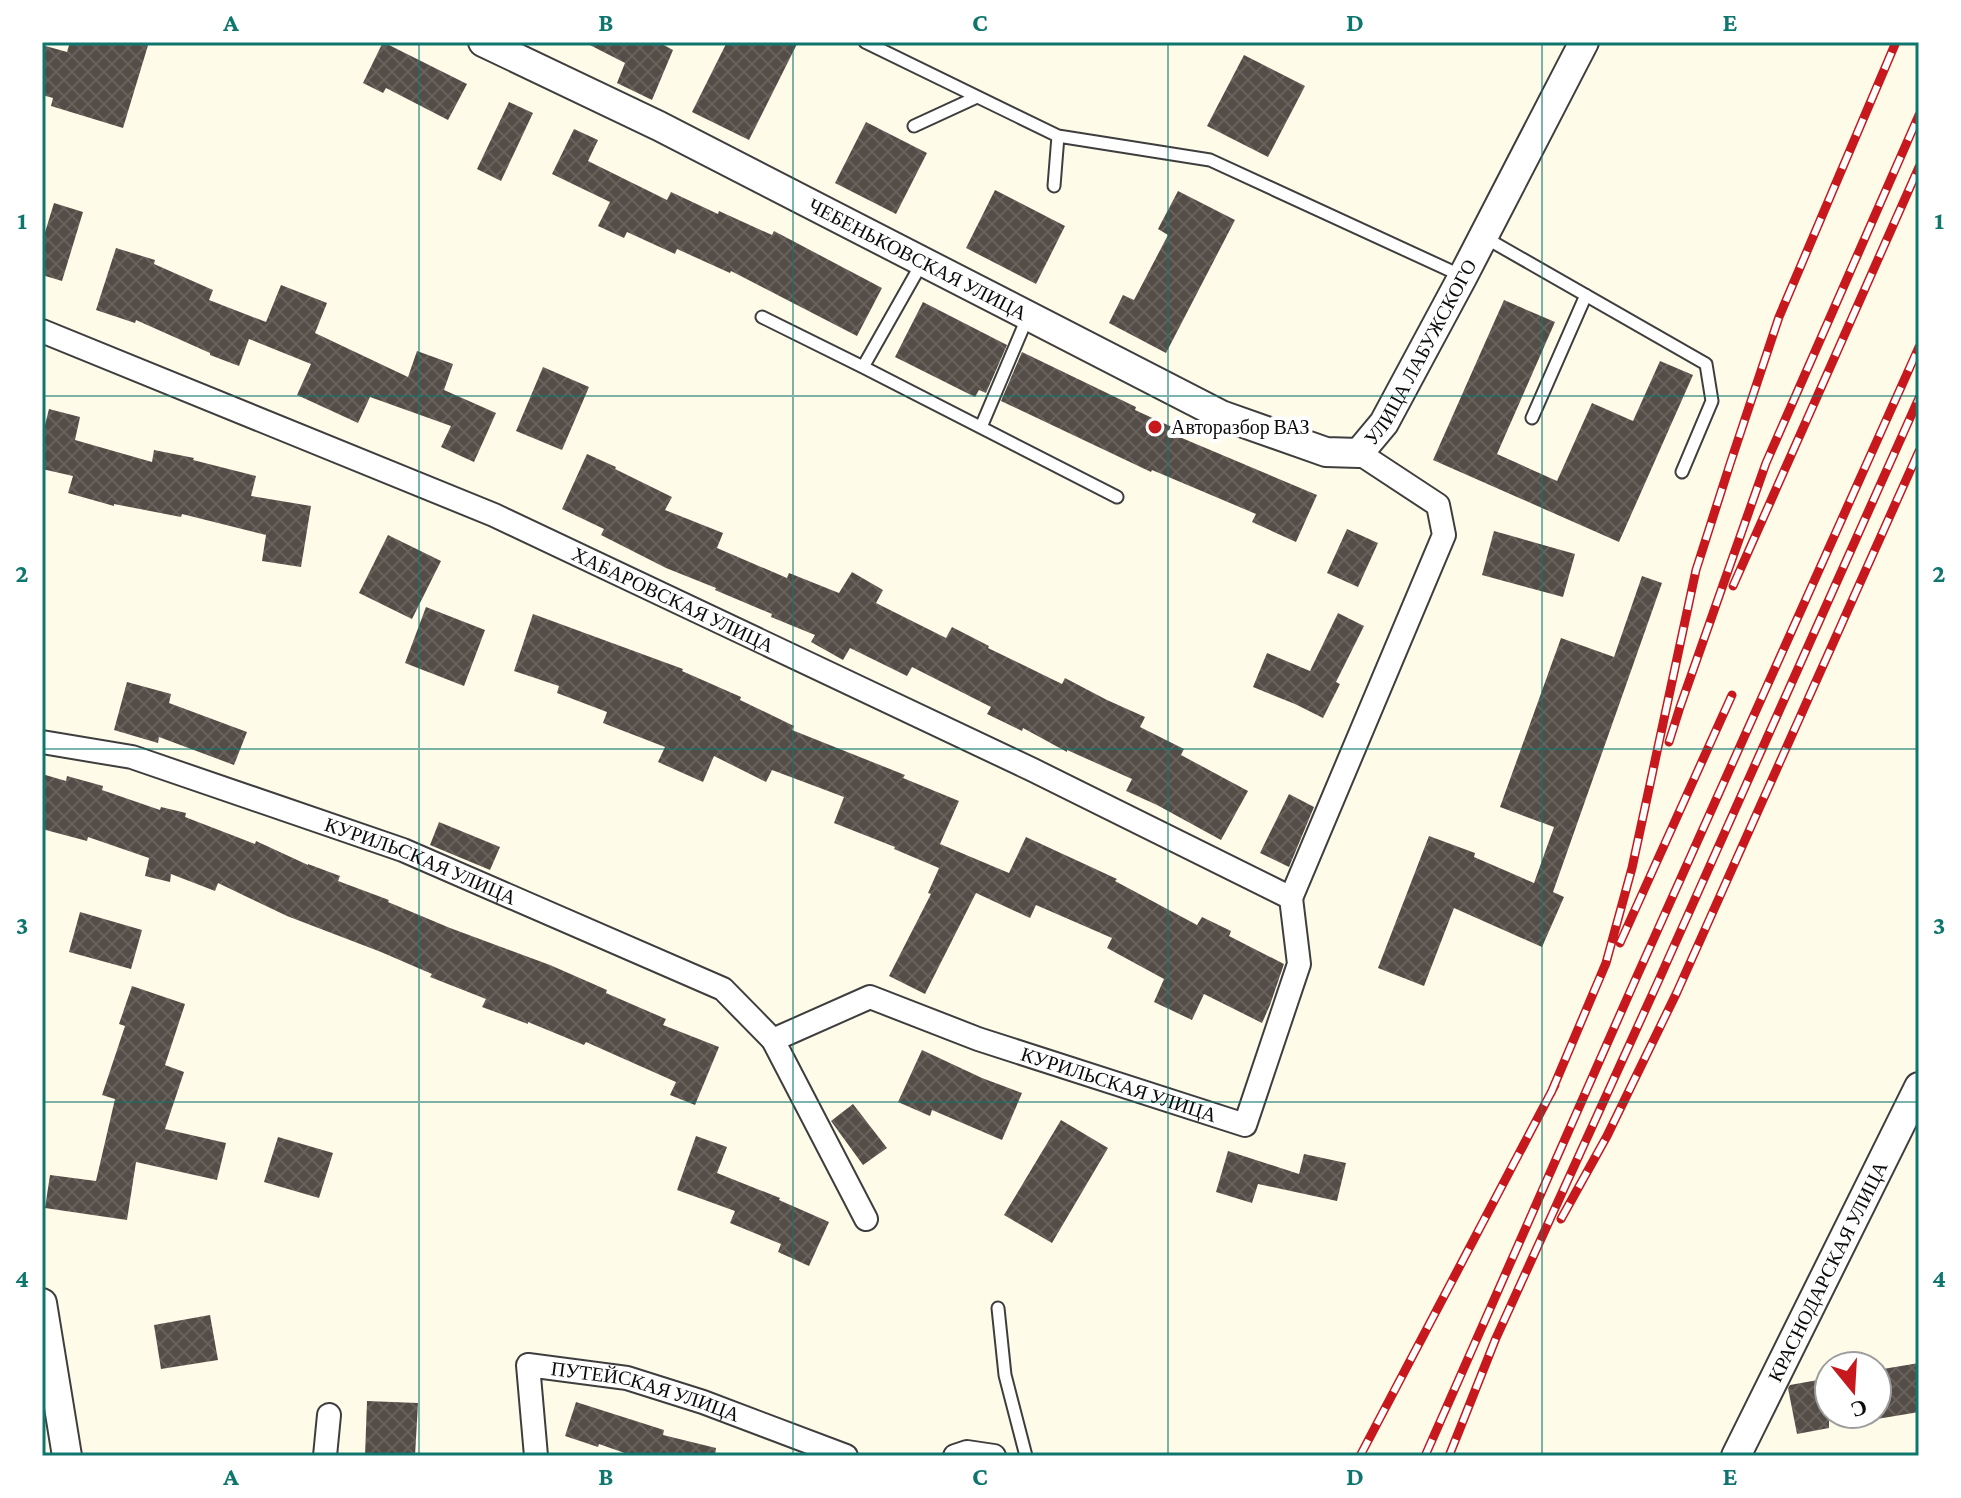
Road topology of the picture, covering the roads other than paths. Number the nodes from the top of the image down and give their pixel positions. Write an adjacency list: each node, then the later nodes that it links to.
1 (483, 42): 9 (street, ЧЕБЕНЬКОВСКАЯ УЛИЦА)
2 (865, 42): 4 (lane)
3 (1584, 42): 8 (street, УЛИЦА ЛАБУЖСКОГО)
4 (977, 97): 5 (lane); 6 (lane)
5 (914, 126)
6 (1058, 136): 7 (lane); 10 (lane)
7 (1054, 186)
8 (1483, 237): 10 (street, УЛИЦА ЛАБУЖСКОГО); 11 (lane)
9 (923, 261): 12 (street, ЧЕБЕНЬКОВСКАЯ УЛИЦА); 15 (lane)
10 (1463, 276): 18 (street, УЛИЦА ЛАБУЖСКОГО)
11 (1586, 295): 16 (lane); 19 (lane)
12 (1029, 316): 17 (lane); 18 (street, ЧЕБЕНЬКОВСКАЯ УЛИЦА)
13 (762, 317): 15 (lane)
14 (42, 331): 22 (street, ХАБАРОВСКАЯ УЛИЦА)
15 (863, 367): 17 (lane)
16 (1532, 418)
17 (981, 427): 20 (lane)
18 (1359, 453): 22 (street, УЛИЦА ЛАБУЖСКОГО)
19 (1682, 472)
20 (1117, 497)
21 (42, 742): 23 (street, КУРИЛЬСКАЯ УЛИЦА)
22 (1291, 898): 23 (street, КУРИЛЬСКАЯ УЛИЦА)
23 (773, 1040): 25 (street, КУРИЛЬСКАЯ УЛИЦА)
24 (1919, 1087): 36 (street, КРАСНОДАРСКАЯ УЛИЦА)
25 (866, 1219)
26 (42, 1303): 29 (street)
27 (998, 1308): 35 (lane)
28 (329, 1415): 30 (street)
29 (67, 1456)
30 (325, 1456)
31 (536, 1456): 32 (street, ПУТЕЙСКАЯ УЛИЦА)
32 (846, 1456)
33 (955, 1456): 34 (street)
34 (994, 1456)
35 (1026, 1456)
36 (1736, 1456)

